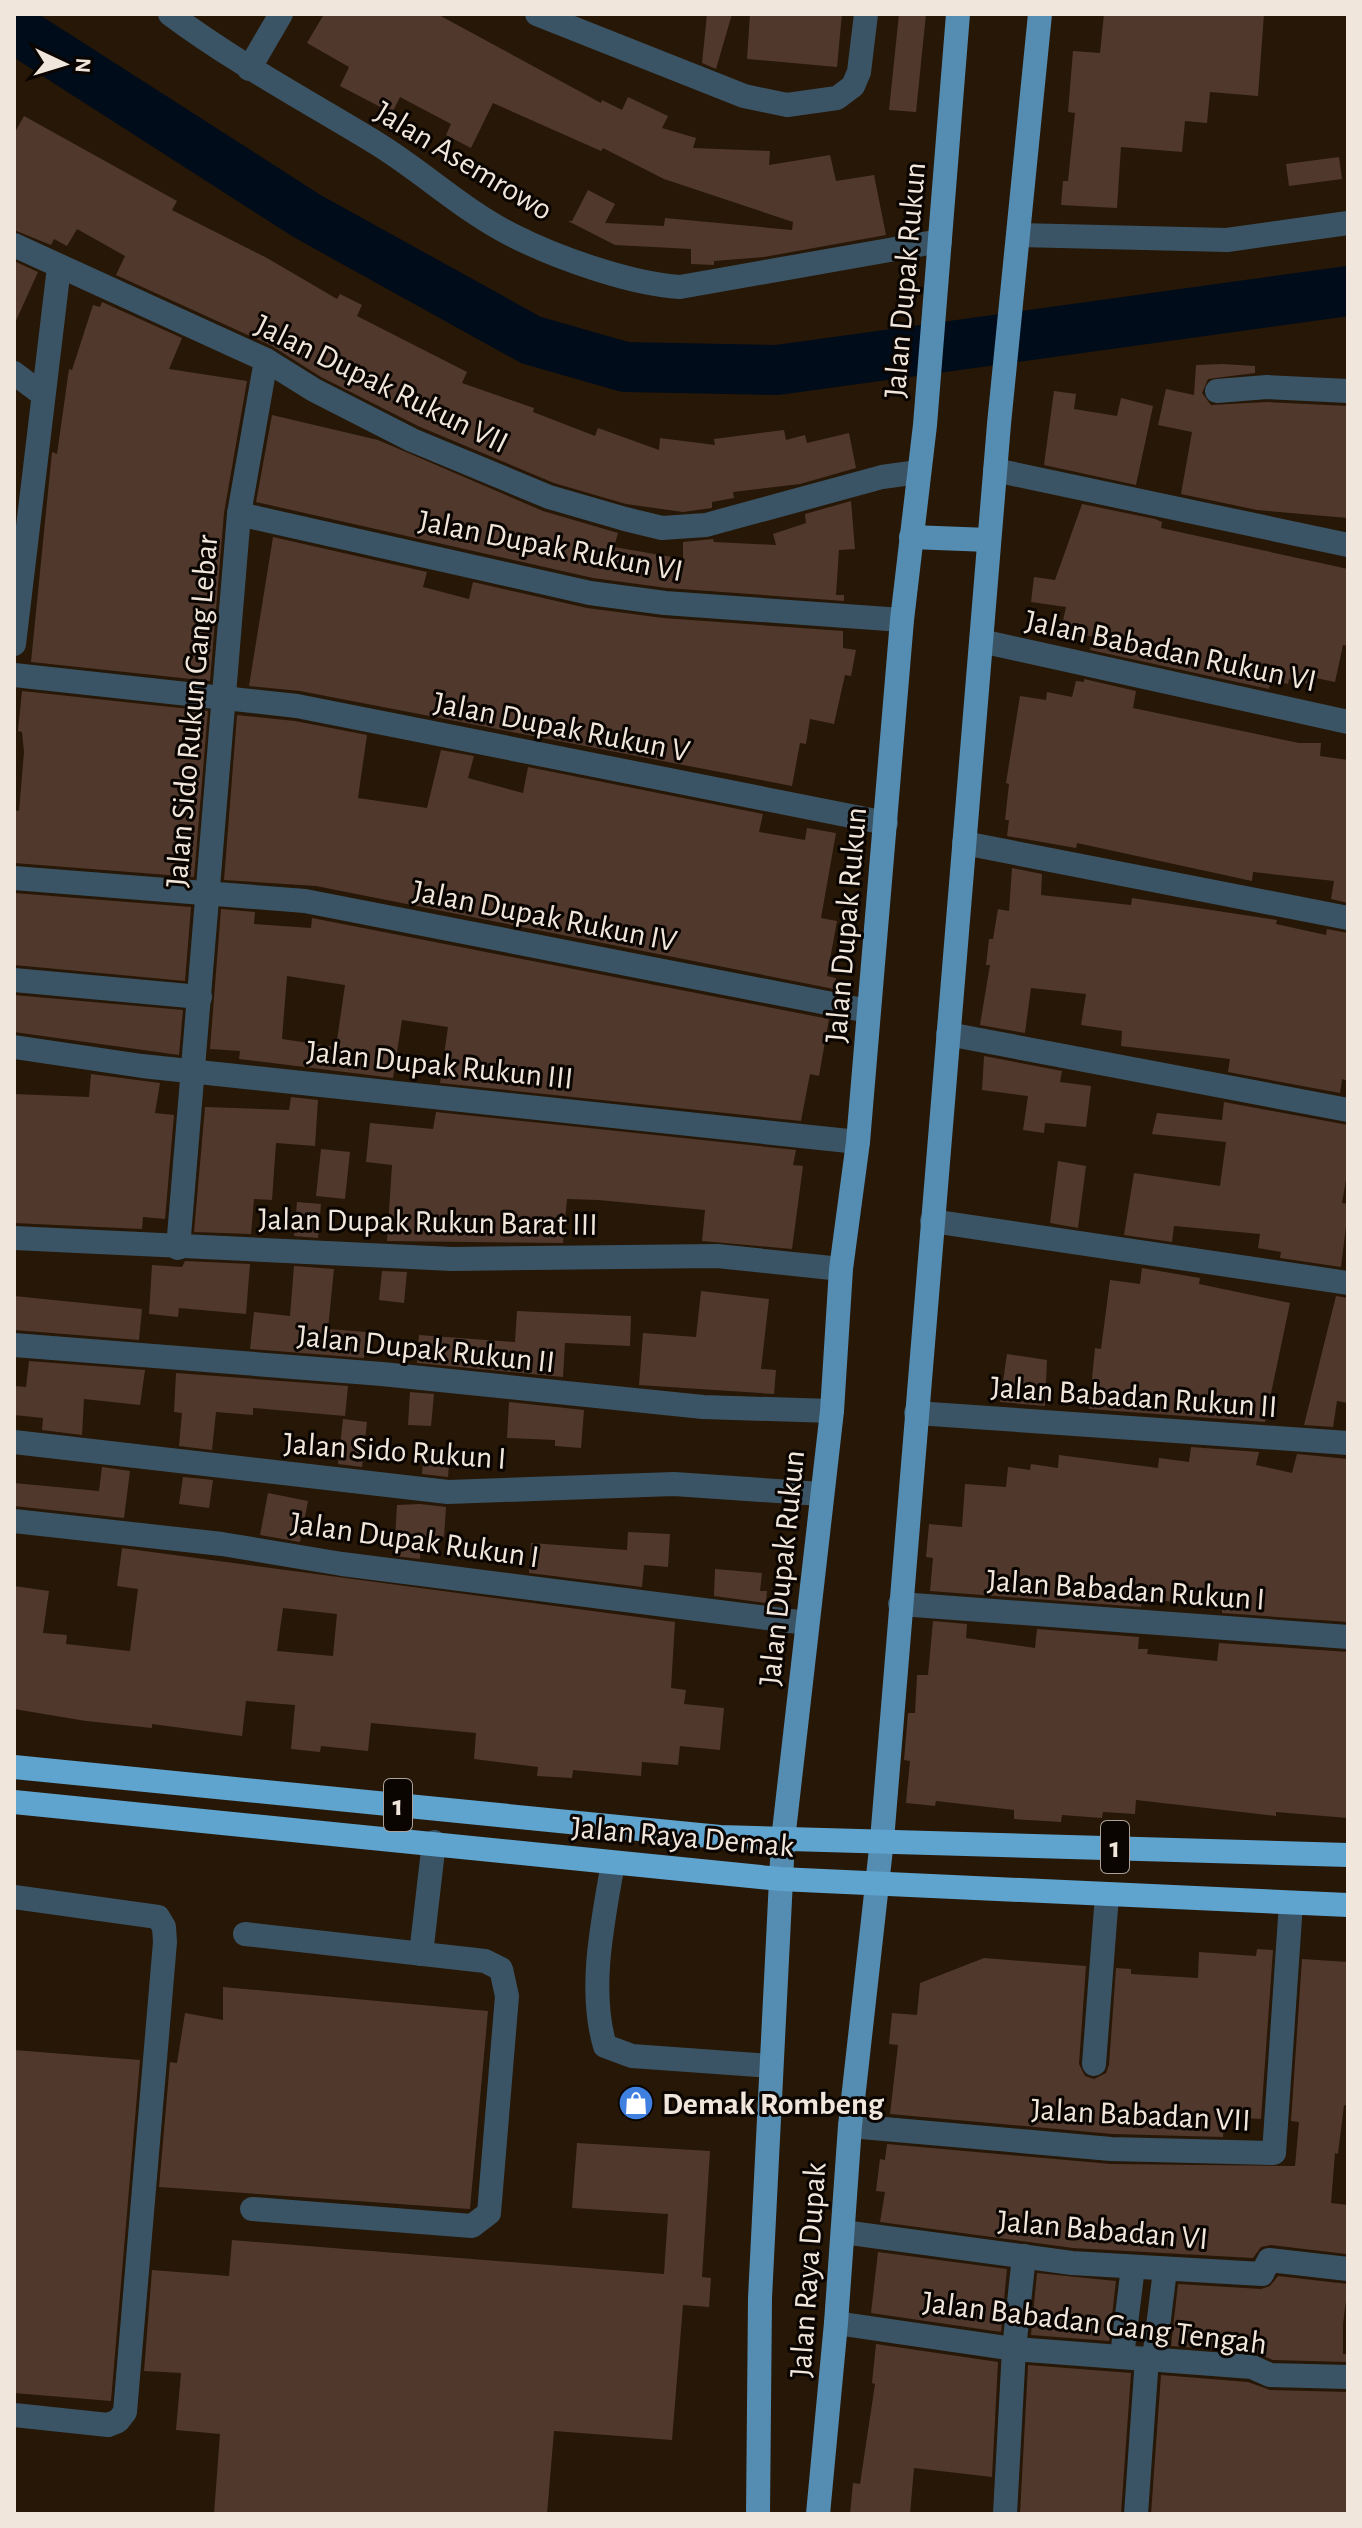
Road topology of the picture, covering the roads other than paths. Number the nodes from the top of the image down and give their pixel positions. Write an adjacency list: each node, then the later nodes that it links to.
1 (170, 14): 7 (street, Jalan Asemrowo)
2 (281, 14): 7 (street)
3 (537, 14): 4 (street)
4 (866, 14)
5 (958, 14): 11 (main road, Jalan Dupak Rukun)
6 (1040, 14): 10 (main road)
7 (249, 69): 11 (street, Jalan Asemrowo)
8 (1348, 223): 10 (street)
9 (14, 245): 12 (street, Jalan Dupak Rukun VII)
10 (1016, 245): 18 (main road)
11 (939, 251): 19 (main road, Jalan Dupak Rukun)
12 (59, 267): 13 (street, Jalan Dupak Rukun VII); 17 (street)
13 (266, 360): 19 (street, Jalan Dupak Rukun VII); 21 (street, Jalan Sido Rukun Gang Lebar)
14 (14, 373): 17 (street)
15 (1217, 391): 16 (street)
16 (1348, 391)
17 (42, 394): 20 (street)
18 (995, 470): 23 (main road); 24 (street)
19 (918, 472): 22 (main road, Jalan Dupak Rukun)
20 (22, 512): 25 (street)
21 (239, 514): 26 (street, Jalan Dupak Rukun VI); 30 (street, Jalan Sido Rukun Gang Lebar)
22 (911, 537): 23 (main road); 26 (main road, Jalan Dupak Rukun)
23 (989, 540): 27 (main road)
24 (1348, 545)
25 (16, 581): 28 (street)
26 (902, 620): 32 (main road, Jalan Dupak Rukun)
27 (981, 641): 31 (street, Jalan Babadan Rukun VI); 33 (main road)
28 (14, 644)
29 (14, 675): 30 (street, Jalan Dupak Rukun V)
30 (225, 697): 32 (street, Jalan Dupak Rukun V); 35 (street, Jalan Sido Rukun Gang Lebar)
31 (1348, 722)
32 (886, 823): 39 (main road, Jalan Dupak Rukun)
33 (964, 843): 36 (street); 40 (main road)
34 (14, 878): 35 (street, Jalan Dupak Rukun IV)
35 (207, 894): 38 (street, Jalan Sido Rukun Gang Lebar); 39 (street, Jalan Dupak Rukun IV)
36 (1348, 918)
37 (14, 980): 38 (street)
38 (200, 997): 42 (street, Jalan Sido Rukun Gang Lebar)
39 (868, 1011): 44 (main road, Jalan Dupak Rukun)
40 (948, 1034): 43 (street); 45 (main road)
41 (14, 1047): 42 (street, Jalan Dupak Rukun III)
42 (195, 1070): 44 (street, Jalan Dupak Rukun III); 47 (street, Jalan Sido Rukun Gang Lebar)
43 (1348, 1110)
44 (858, 1142): 48 (main road, Jalan Dupak Rukun)
45 (932, 1221): 49 (street); 52 (main road)
46 (14, 1238): 47 (street, Jalan Dupak Rukun Barat III)
47 (178, 1248): 48 (street, Jalan Dupak Rukun Barat III)
48 (841, 1269): 51 (main road, Jalan Dupak Rukun)
49 (1348, 1283)
50 (14, 1345): 51 (street, Jalan Dupak Rukun II)
51 (832, 1411): 55 (main road, Jalan Dupak Rukun)
52 (916, 1413): 54 (street, Jalan Babadan Rukun II); 57 (main road)
53 (14, 1442): 55 (street, Jalan Sido Rukun I)
54 (1348, 1443)
55 (821, 1494): 58 (main road, Jalan Dupak Rukun)
56 (14, 1521): 58 (street, Jalan Dupak Rukun I)
57 (900, 1604): 59 (street, Jalan Babadan Rukun I); 63 (main road)
58 (806, 1623): 62 (main road, Jalan Dupak Rukun)
59 (1348, 1637)
60 (14, 1767): 62 (highway, Jalan Raya Demak / 1)
61 (14, 1802): 64 (highway, Jalan Raya Demak / 1)
62 (783, 1840): 63 (highway, Jalan Raya Demak / 1); 67 (main road, Jalan Raya Dupak)
63 (882, 1840): 65 (highway, Jalan Raya Demak / 1); 68 (main road, Jalan Raya Dupak)
64 (434, 1842): 66 (highway, Jalan Raya Demak / 1); 74 (street)
65 (1348, 1855)
66 (613, 1863): 67 (highway, Jalan Raya Demak / 1); 76 (street)
67 (780, 1879): 68 (highway, Jalan Raya Demak / 1); 76 (main road, Jalan Raya Dupak)
68 (878, 1883): 69 (highway, Jalan Raya Demak / 1); 77 (main road, Jalan Raya Dupak)
69 (1107, 1895): 71 (highway, Jalan Raya Demak / 1); 75 (street)
70 (14, 1897): 88 (street)
71 (1291, 1903): 72 (highway, Jalan Raya Demak / 1); 77 (street, Jalan Babadan VII)
72 (1348, 1905)
73 (245, 1934): 74 (street)
74 (421, 1954): 78 (street)
75 (1094, 2064)
76 (770, 2066): 89 (main road, Jalan Raya Dupak)
77 (850, 2126): 79 (main road, Jalan Raya Dupak)
78 (252, 2209)
79 (843, 2232): 80 (street, Jalan Babadan VI); 84 (main road, Jalan Raya Dupak)
80 (1024, 2256): 81 (street, Jalan Babadan VI); 85 (street)
81 (1133, 2267): 83 (street, Jalan Babadan VI); 86 (street)
82 (1348, 2269): 83 (street, Jalan Babadan VI)
83 (1165, 2270): 86 (street)
84 (836, 2323): 85 (street, Jalan Babadan Gang Tengah); 90 (main road, Jalan Raya Dupak)
85 (1014, 2349): 86 (street, Jalan Babadan Gang Tengah); 91 (street)
86 (1141, 2358): 87 (street, Jalan Babadan Gang Tengah); 92 (street)
87 (1348, 2377)
88 (14, 2415)
89 (758, 2514)
90 (818, 2514)
91 (1005, 2514)
92 (1136, 2514)

